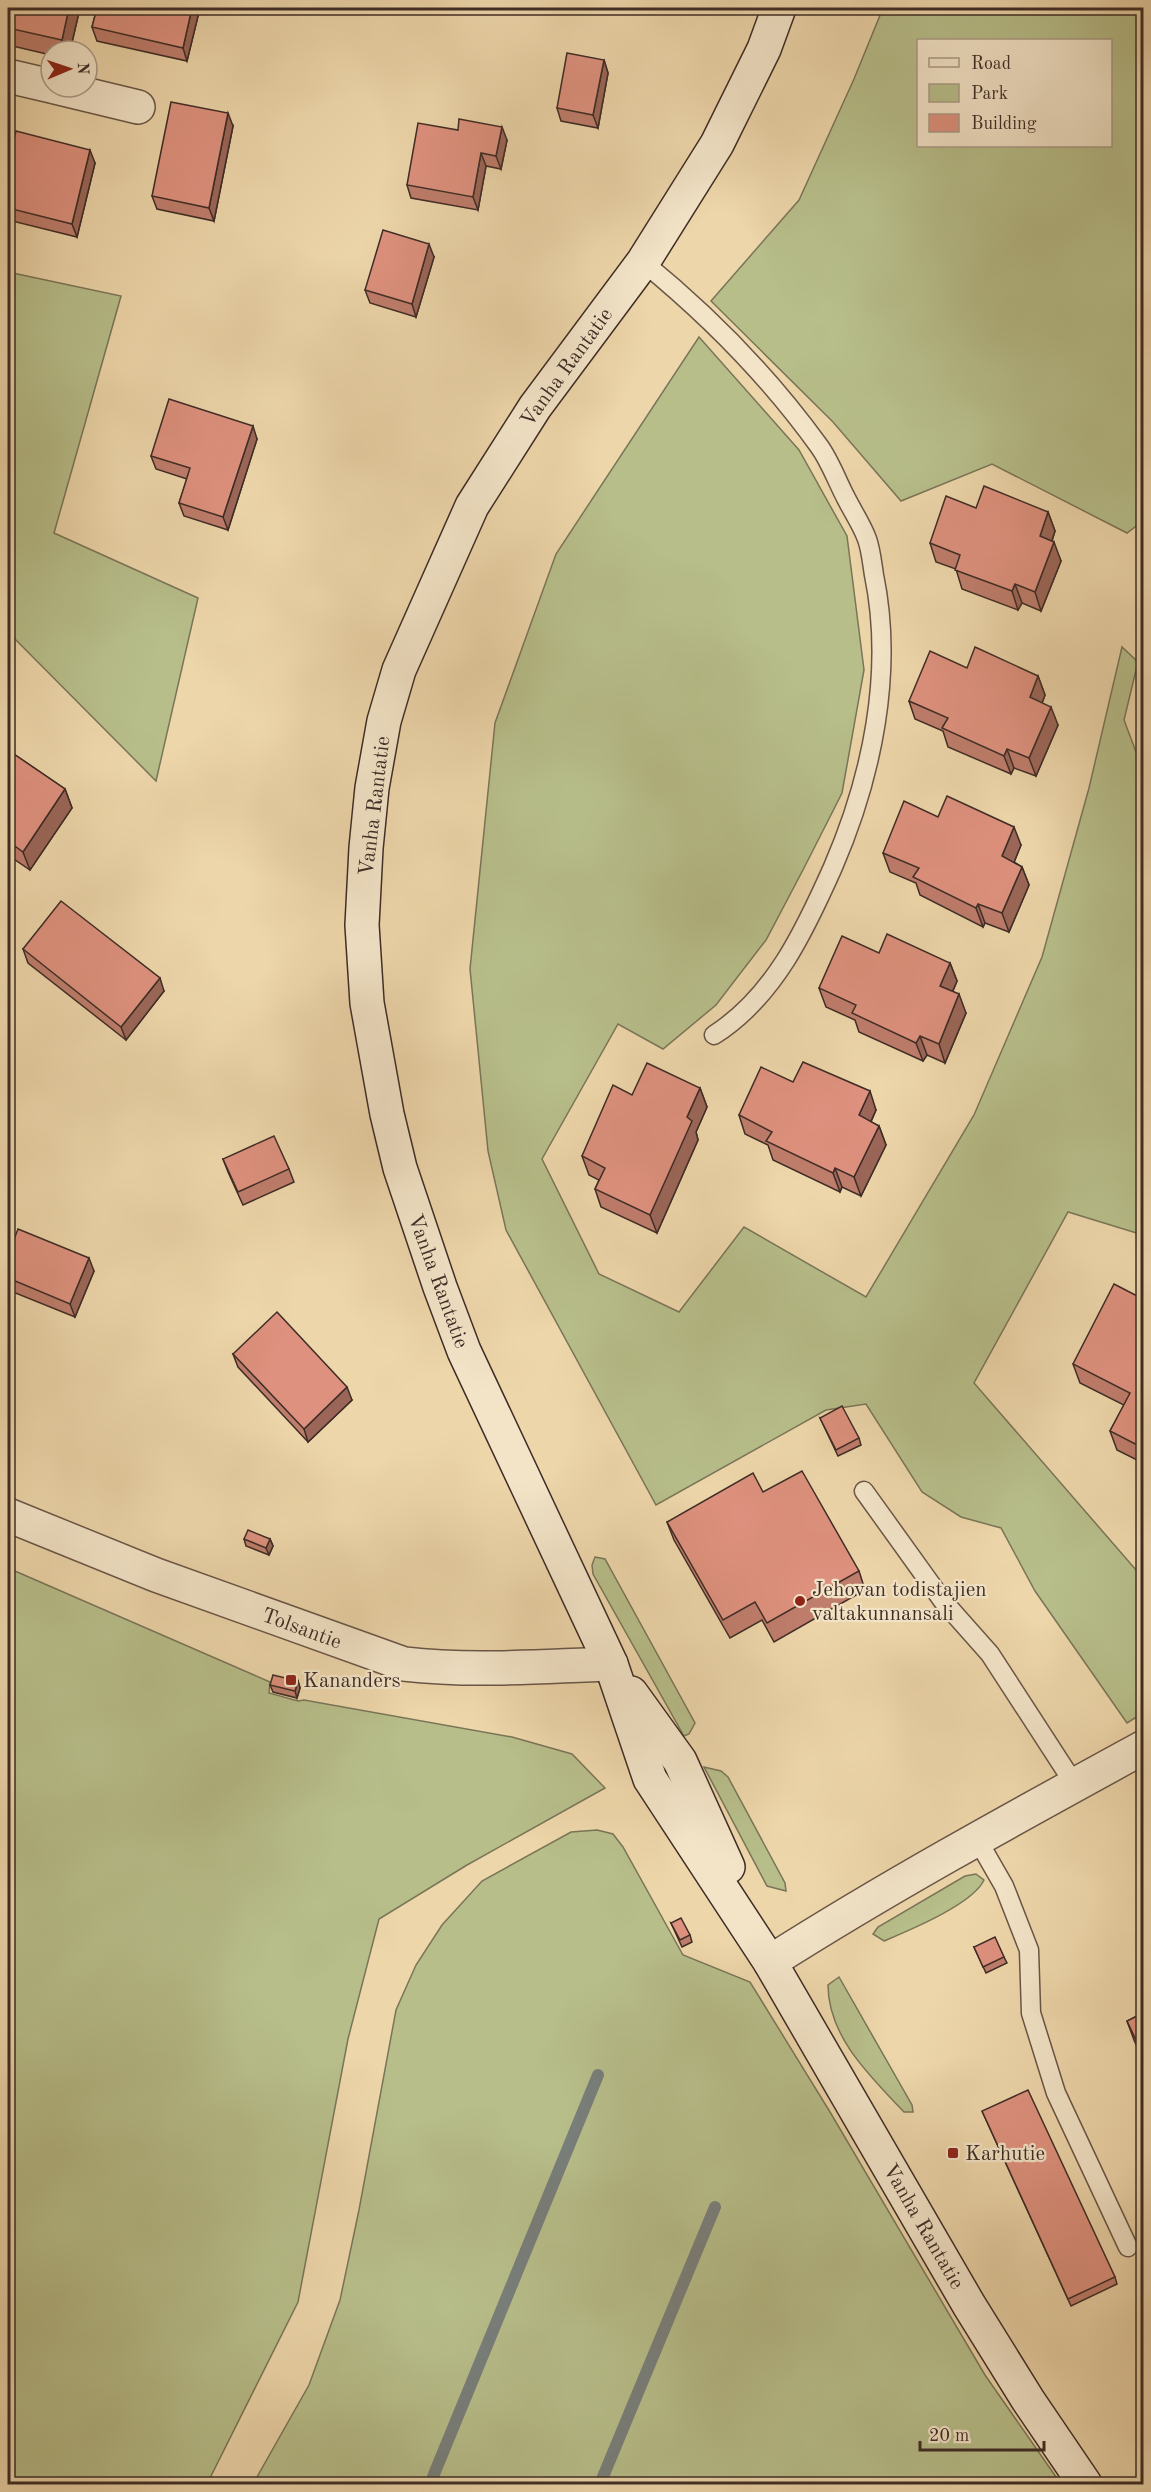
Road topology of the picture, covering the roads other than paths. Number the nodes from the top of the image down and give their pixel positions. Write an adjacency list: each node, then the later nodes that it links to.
1 (779, 8): 6 (main road, Vanha Rantatie)
2 (8, 75): 3 (main road)
3 (39, 83)
4 (99, 97): 5 (main road)
5 (138, 107)
6 (643, 262): 7 (lane); 10 (main road, Vanha Rantatie)
7 (714, 1035)
8 (864, 1491): 12 (lane)
9 (8, 1515): 10 (main road, Tolsantie)
10 (611, 1664): 14 (main road, Vanha Rantatie)
11 (1143, 1747): 12 (main road)
12 (1076, 1785): 13 (main road)
13 (977, 1839): 14 (main road); 15 (lane)
14 (770, 1962): 16 (main road, Vanha Rantatie)
15 (1128, 2247)
16 (1084, 2484)

